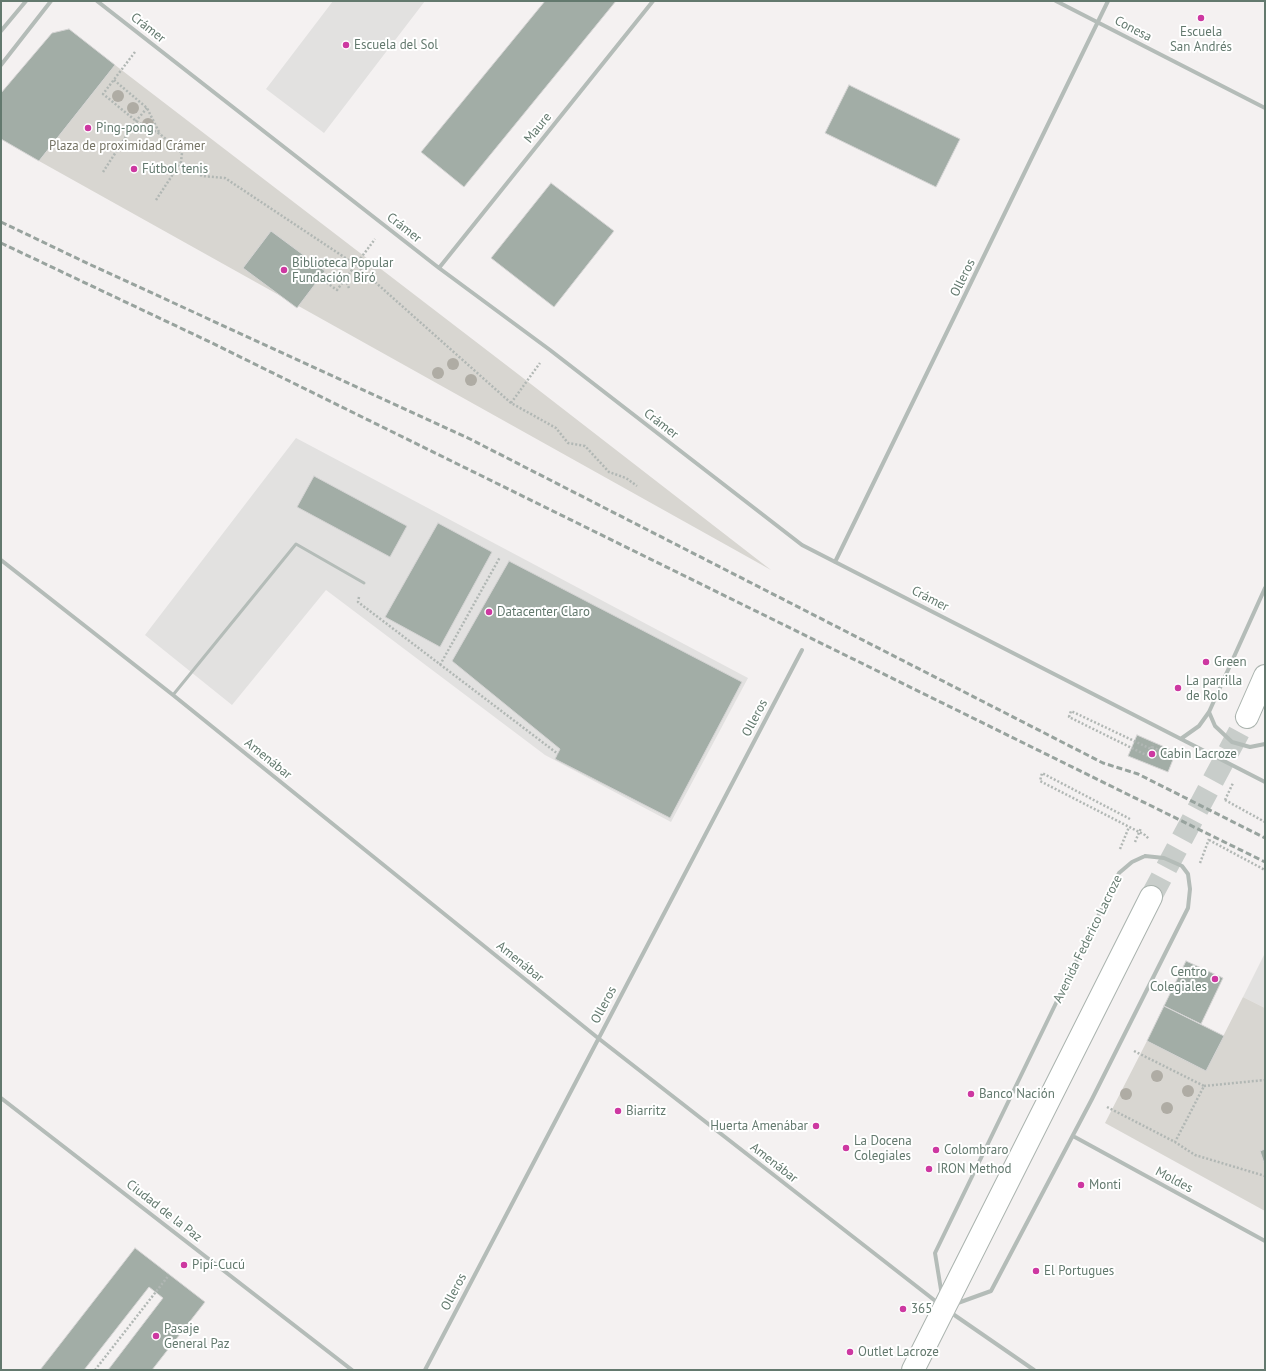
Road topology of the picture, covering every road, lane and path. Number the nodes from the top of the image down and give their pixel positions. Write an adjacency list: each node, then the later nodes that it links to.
1 (26, 1): 8 (street)
2 (51, 1): 10 (street)
3 (97, 1): 9 (street, Crámer)
4 (653, 1): 21 (street, Maure)
5 (1056, 1): 7 (street, Conesa)
6 (1108, 1): 7 (street, Olleros)
7 (1098, 23): 13 (street, Conesa); 30 (street, Olleros)
8 (1, 31)
9 (145, 38): 11 (path); 19 (street, Crámer)
10 (1, 65)
11 (114, 80): 12 (path); 14 (path)
12 (147, 108): 14 (path); 15 (path)
13 (1265, 108)
14 (136, 121): 15 (path); 17 (path)
15 (160, 134): 16 (path)
16 (181, 162): 18 (path); 20 (path)
17 (104, 172)
18 (156, 200)
19 (385, 226): 20 (path); 21 (street, Crámer)
20 (356, 265): 23 (path); 26 (path)
21 (439, 268): 25 (street, Crámer)
22 (320, 278): 23 (path)
23 (345, 278): 24 (path)
24 (349, 288)
25 (550, 350): 26 (path); 30 (street, Crámer)
26 (511, 403): 27 (path)
27 (637, 486)
28 (500, 557): 34 (path)
29 (1, 560): 36 (street, Amenábar)
30 (835, 562): 39 (street, Crámer)
31 (364, 583): 34 (path); 36 (lane)
32 (1265, 588): 37 (street)
33 (802, 650): 54 (street, Olleros)
34 (440, 665): 41 (path)
35 (1265, 676): 38 (main road)
36 (173, 695): 54 (street, Amenábar)
37 (1209, 712): 39 (street); 40 (street)
38 (1247, 717)
39 (1182, 738): 44 (street, Crámer)
40 (1265, 744)
41 (558, 754)
42 (1148, 756): 43 (path)
43 (1172, 756)
44 (1265, 782)
45 (1224, 801): 47 (path)
46 (1130, 819): 48 (path)
47 (1265, 822)
48 (1128, 827)
49 (1141, 828): 51 (path)
50 (1209, 839): 52 (path)
51 (1137, 840)
52 (1265, 870)
53 (1151, 896): 65 (main road)
54 (598, 1038): 65 (street, Amenábar); 68 (street, Olleros)
55 (1120, 1045): 57 (path); 59 (street, Avenida Federico Lacroze); 65 (street, Avenida Federico Lacroze)
56 (1265, 1080): 57 (path)
57 (1204, 1086): 61 (path)
58 (1, 1098): 67 (street, Ciudad de la Paz)
59 (1092, 1099): 60 (street, Avenida Federico Lacroze); 61 (path)
60 (1073, 1136): 63 (street, Moldes); 65 (street, Avenida Federico Lacroze)
61 (1175, 1142): 62 (path)
62 (1265, 1176)
63 (1265, 1241)
64 (169, 1275): 66 (path)
65 (944, 1308): 69 (main road); 70 (street, Amenábar)
66 (95, 1370)
67 (352, 1370)
68 (425, 1370)
69 (913, 1370)
70 (1034, 1370)

